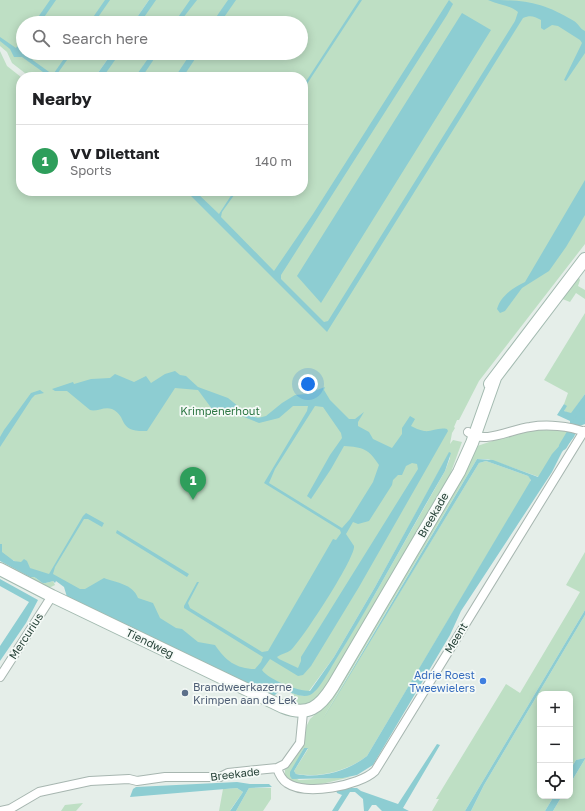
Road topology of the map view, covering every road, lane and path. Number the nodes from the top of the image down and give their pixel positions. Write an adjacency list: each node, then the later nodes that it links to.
1 (585, 259): 2 (main road, Breekade)
2 (472, 431): 3 (street); 7 (main road, Breekade)
3 (582, 431): 8 (street, Meent)
4 (0, 569): 5 (main road, Tiendweg)
5 (52, 596): 6 (street, Mercurius); 7 (main road, Tiendweg)
6 (0, 677)
7 (303, 712): 8 (street)
8 (277, 768): 9 (street, Breekade)
9 (0, 811)

